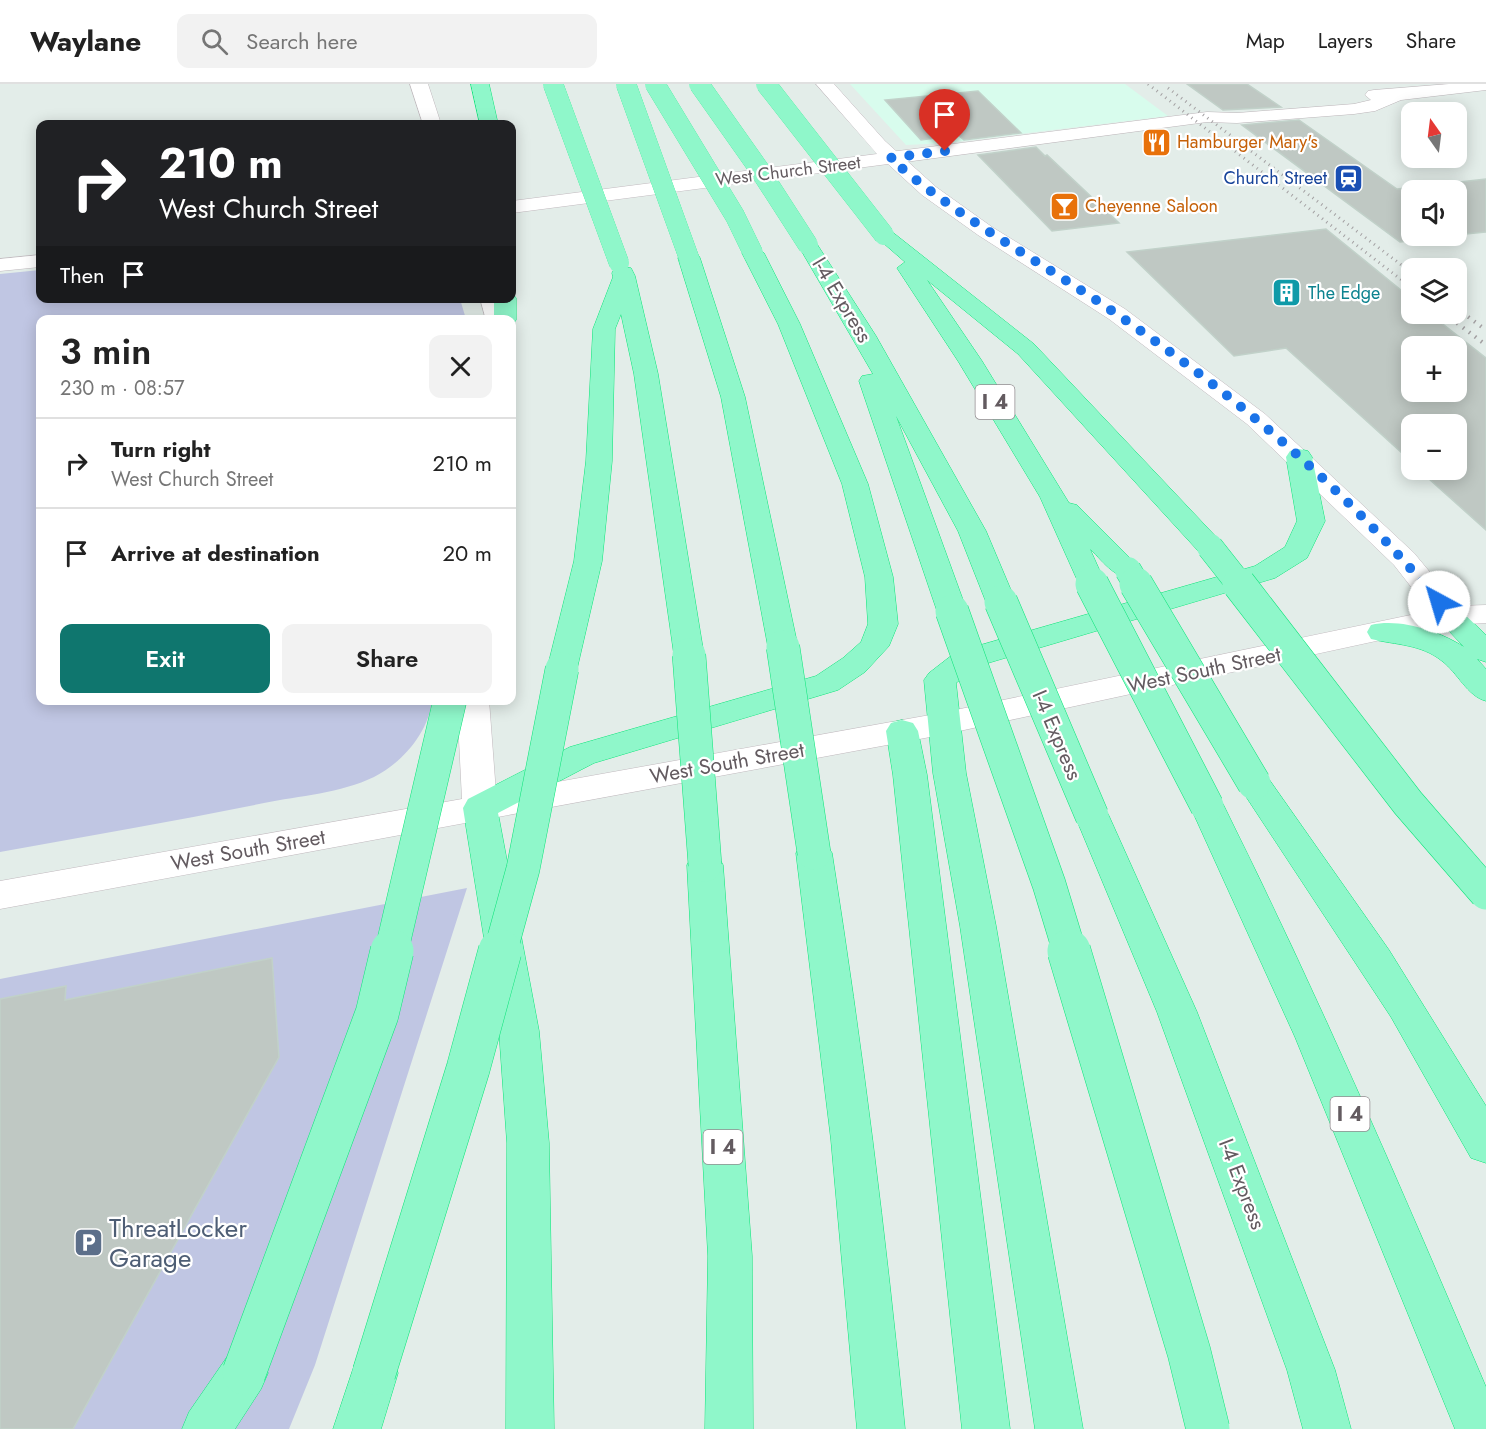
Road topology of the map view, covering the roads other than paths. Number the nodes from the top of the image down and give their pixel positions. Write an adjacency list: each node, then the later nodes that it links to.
1 (419, 84): 16 (street)
2 (480, 84): 17 (highway)
3 (553, 84): 23 (highway, I 4, bridge)
4 (626, 84): 46 (highway, bridge)
5 (655, 84): 36 (highway, bridge)
6 (699, 84): 24 (highway, I-4 Express, bridge)
7 (766, 84): 20 (highway, I 4, bridge)
8 (825, 84): 18 (street)
9 (1486, 85): 11 (street, West Church Street)
10 (1347, 95): 11 (street, West Church Street); 12 (street, West Church Street); 13 (street)
11 (1396, 95): 13 (street, West Church Street)
12 (1318, 97): 14 (street); 15 (street, West Church Street)
13 (1369, 107): 14 (street, West Church Street)
14 (1338, 111): 15 (street, West Church Street)
15 (1207, 117): 18 (street, West Church Street)
16 (431, 120)
17 (488, 120)
18 (890, 158): 19 (street, West Church Street); 25 (street)
19 (516, 206)
20 (884, 235): 26 (highway, I 4); 37 (highway, bridge)
21 (36, 261): 22 (street)
22 (0, 265)
23 (622, 269): 43 (highway, bridge); 45 (highway, I 4, bridge)
24 (864, 336): 49 (highway, bridge); 50 (highway, I-4 Express, bridge)
25 (1299, 457): 29 (street); 35 (highway)
26 (1053, 497): 39 (highway, bridge); 51 (highway, I 4, bridge)
27 (1486, 600): 29 (street, West South Street)
28 (1486, 614): 29 (street, West South Street)
29 (1450, 616): 30 (street, West South Street); 31 (highway)
30 (1382, 632): 32 (highway); 35 (street, West South Street)
31 (1486, 652)
32 (1486, 691)
33 (449, 705): 40 (highway, bridge)
34 (473, 705): 36 (street)
35 (921, 727): 36 (street, West South Street); 47 (highway); 48 (highway)
36 (480, 808): 38 (street, West South Street); 44 (highway)
37 (1486, 892)
38 (0, 895)
39 (1486, 1145)
40 (244, 1373): 41 (highway); 42 (highway)
41 (206, 1429)
42 (222, 1429)
43 (357, 1429)
44 (530, 1429)
45 (729, 1429)
46 (881, 1429)
47 (986, 1429)
48 (1059, 1429)
49 (1208, 1429)
50 (1327, 1429)
51 (1479, 1429)

